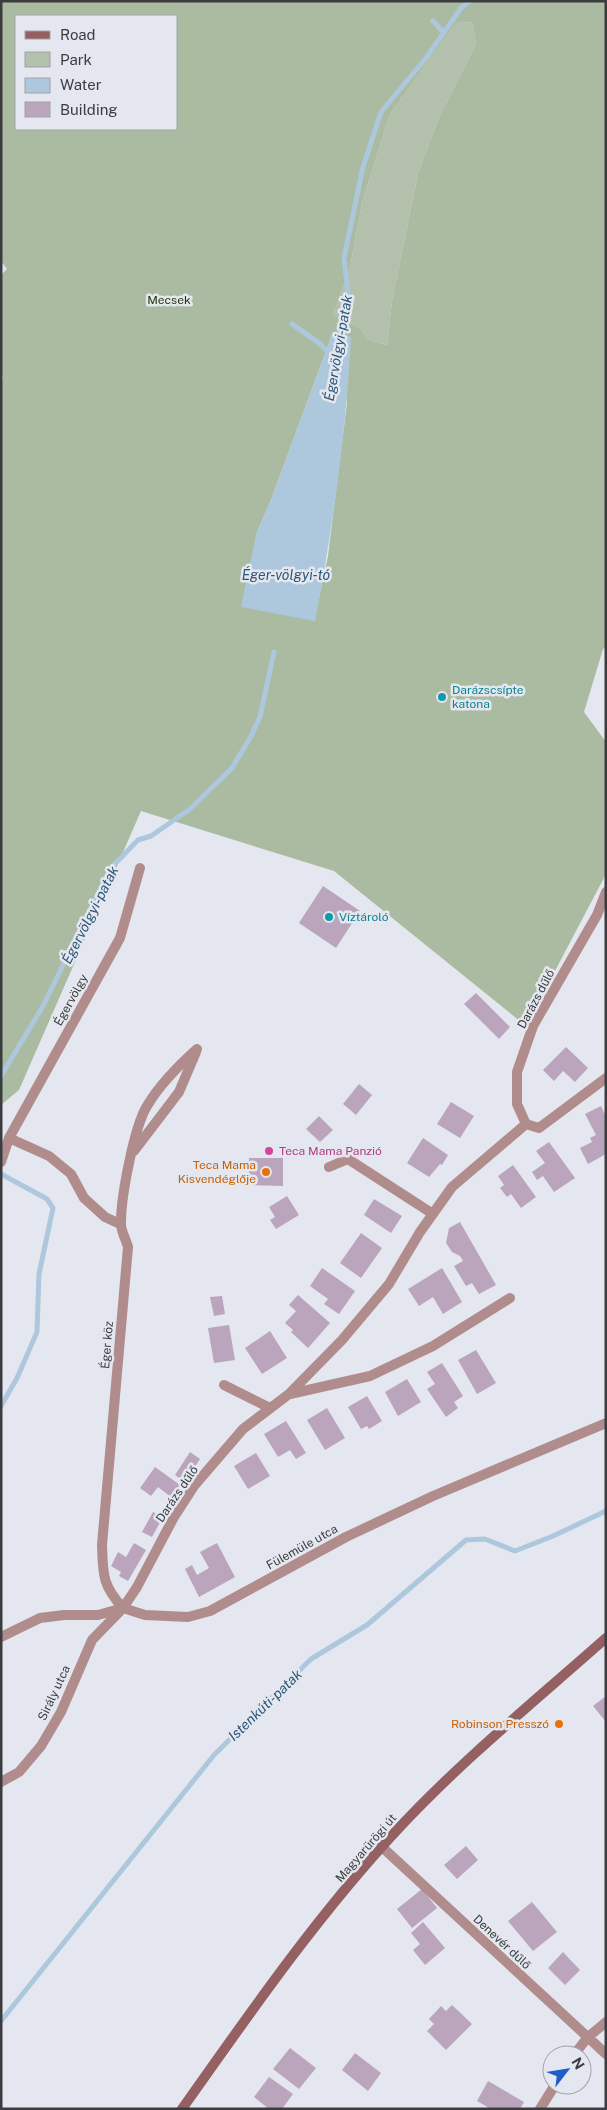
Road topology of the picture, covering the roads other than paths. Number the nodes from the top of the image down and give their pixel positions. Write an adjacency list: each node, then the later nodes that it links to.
1 (140, 868): 5 (street, Égervölgy)
2 (606, 892): 4 (street, Darázs dűlő)
3 (606, 1078): 4 (street)
4 (526, 1124): 9 (street, Darázs dűlő)
5 (9, 1138): 7 (street, Égervölgy); 10 (street)
6 (132, 1152): 6 (street); 10 (street)
7 (1, 1162)
8 (329, 1167): 9 (street)
9 (433, 1214): 13 (street, Darázs dűlő)
10 (120, 1224): 16 (street, Éger köz)
11 (510, 1298): 13 (street, Darázs dűlő)
12 (224, 1385): 14 (street)
13 (289, 1394): 14 (street, Darázs dűlő)
14 (270, 1408): 16 (street, Darázs dűlő)
15 (606, 1423): 16 (street, Fülemüle utca)
16 (122, 1608): 17 (street); 19 (street, Sirály utca)
17 (1, 1637)
18 (606, 1638): 20 (main road, Magyarürögi út)
19 (1, 1782)
20 (382, 1847): 22 (street, Denevér dűlő); 26 (main road, Magyarürögi út)
21 (606, 2022): 22 (street)
22 (588, 2038): 23 (street); 24 (street, Denevér dűlő)
23 (582, 2045)
24 (606, 2054)
25 (549, 2095): 27 (street)
26 (182, 2109)
27 (540, 2109)

